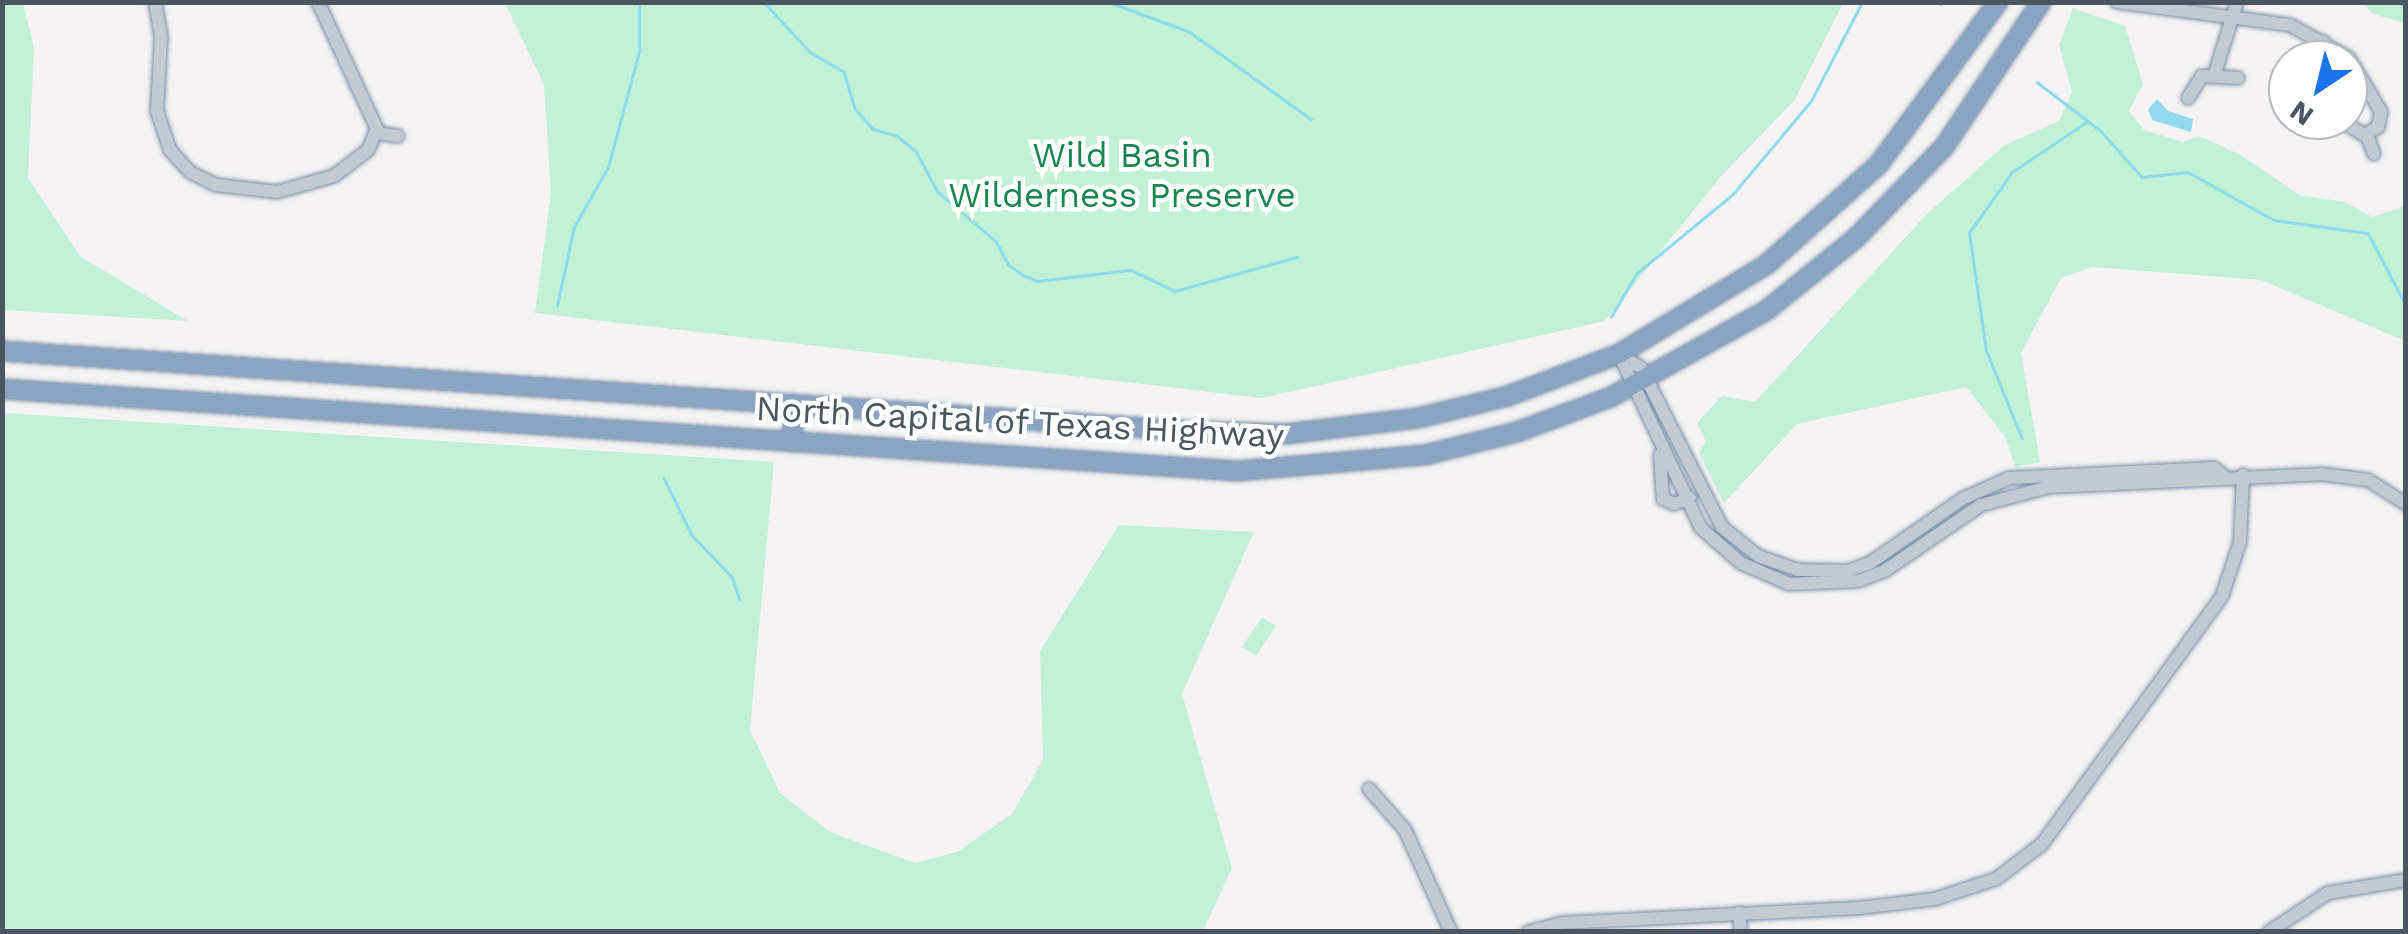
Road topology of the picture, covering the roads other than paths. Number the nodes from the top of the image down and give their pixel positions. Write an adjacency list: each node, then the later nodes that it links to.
1 (155, 2): 13 (street)
2 (318, 2): 13 (street)
3 (1998, 2): 19 (highway, North Capital of Texas Highway)
4 (2041, 2): 20 (highway, North Capital of Texas Highway)
5 (2121, 3): 6 (street)
6 (2166, 4): 7 (street)
7 (2234, 9): 8 (street); 9 (street)
8 (2318, 40)
9 (2214, 76): 10 (street); 12 (street)
10 (2238, 78)
11 (2368, 90): 14 (street)
12 (2188, 98)
13 (376, 133): 15 (street)
14 (2368, 133)
15 (398, 136)
16 (2368, 138): 17 (street)
17 (2374, 154)
18 (2, 351): 22 (highway, North Capital of Texas Highway)
19 (1619, 354): 20 (street); 22 (highway, North Capital of Texas Highway)
20 (1640, 385): 23 (highway, North Capital of Texas Highway); 25 (street); 26 (street)
21 (2, 389): 23 (highway, North Capital of Texas Highway)
22 (794, 404): 23 (highway)
23 (792, 442)
24 (2243, 475): 27 (street); 30 (street); 33 (street)
25 (1701, 492): 26 (street); 28 (street)
26 (1685, 501): 29 (street)
27 (2406, 504)
28 (1716, 518): 29 (street); 30 (street)
29 (1701, 528): 30 (street)
30 (1830, 579)
31 (1369, 789): 34 (street)
32 (2406, 880): 37 (street)
33 (1739, 913): 35 (street); 36 (street)
34 (1451, 932)
35 (1528, 932)
36 (1741, 932)
37 (2268, 932)

